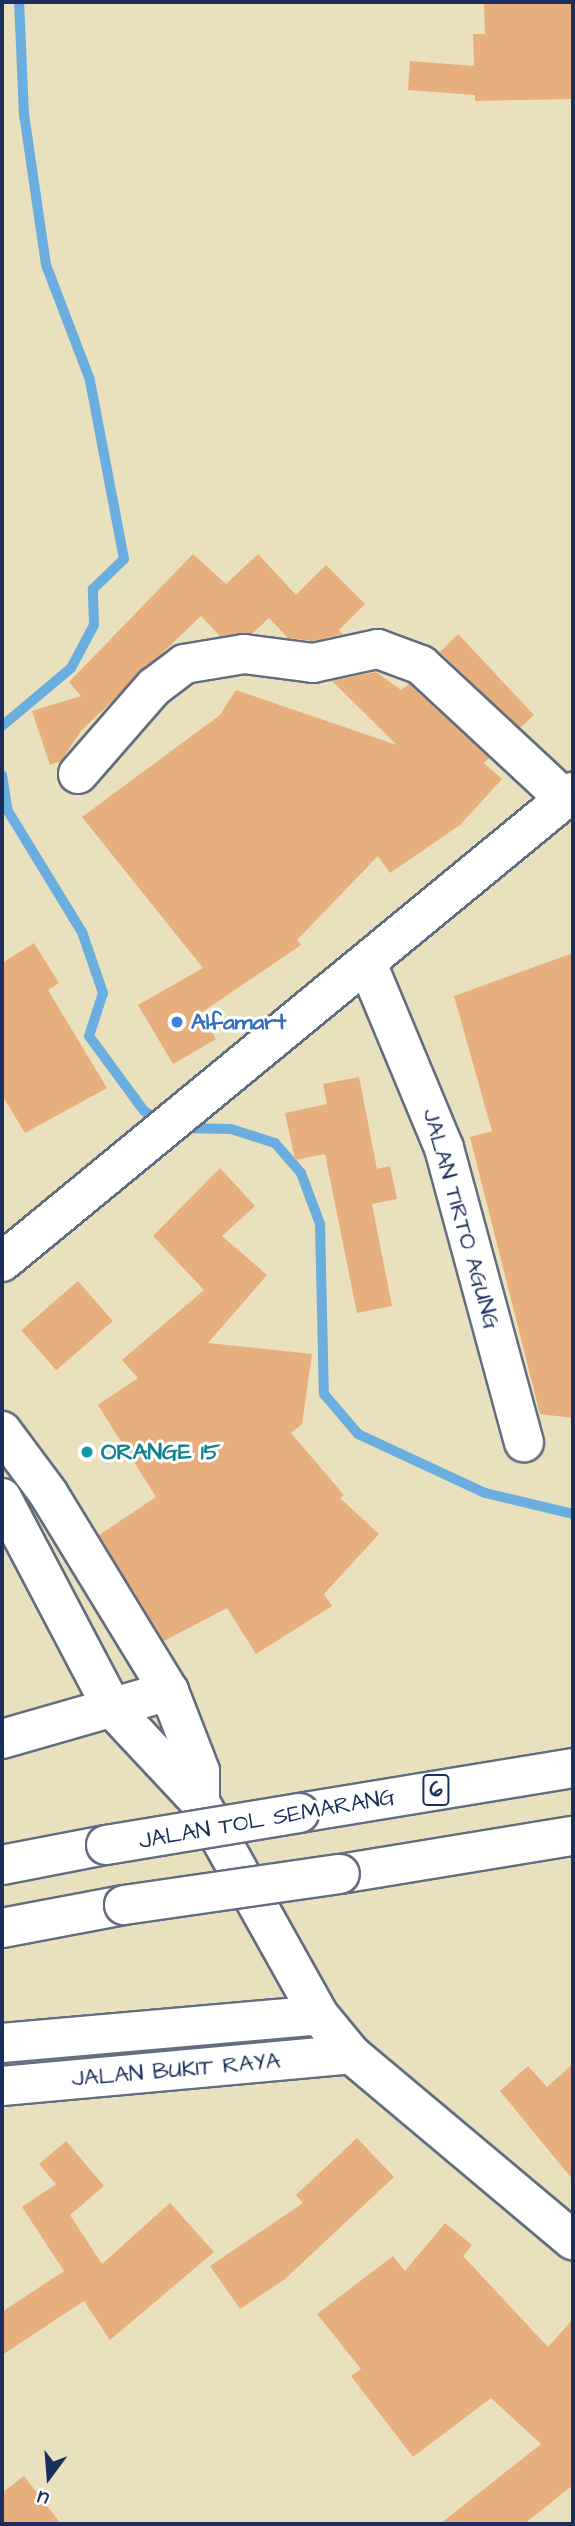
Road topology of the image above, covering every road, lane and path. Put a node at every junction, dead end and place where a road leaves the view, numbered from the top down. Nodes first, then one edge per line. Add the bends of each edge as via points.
1 (78, 774) dead end
2 (569, 795) edge
3 (367, 963) junction
4 (2, 1262) edge
5 (2, 1431) edge
6 (524, 1443) dead end
7 (2, 1498) edge
8 (169, 1691) junction
9 (113, 1709) junction
10 (2, 1739) edge
11 (573, 1768) edge
12 (200, 1802) junction
13 (573, 1836) edge
14 (2, 1865) edge
15 (2, 1928) edge
16 (319, 2015) junction
17 (2, 2043) edge
18 (351, 2054) junction
19 (2, 2086) edge
20 (573, 2240) edge

1 - 2 main road via 184,664 244,654 313,663 378,649 421,665
2 - 3 main road
3 - 4 main road
3 - 6 main road, JALAN TIRTO AGUNG via 444,1148
5 - 8 main road via 48,1493
7 - 9 main road
8 - 9 main road
8 - 12 main road via 200,1771
9 - 10 main road
9 - 12 main road
11 - 14 main road, JALAN TOL SEMARANG / 6, bridge
12 - 16 main road
13 - 15 main road, bridge
16 - 17 main road, JALAN BUKIT RAYA
16 - 18 main road
18 - 19 main road, JALAN BUKIT RAYA
18 - 20 main road

